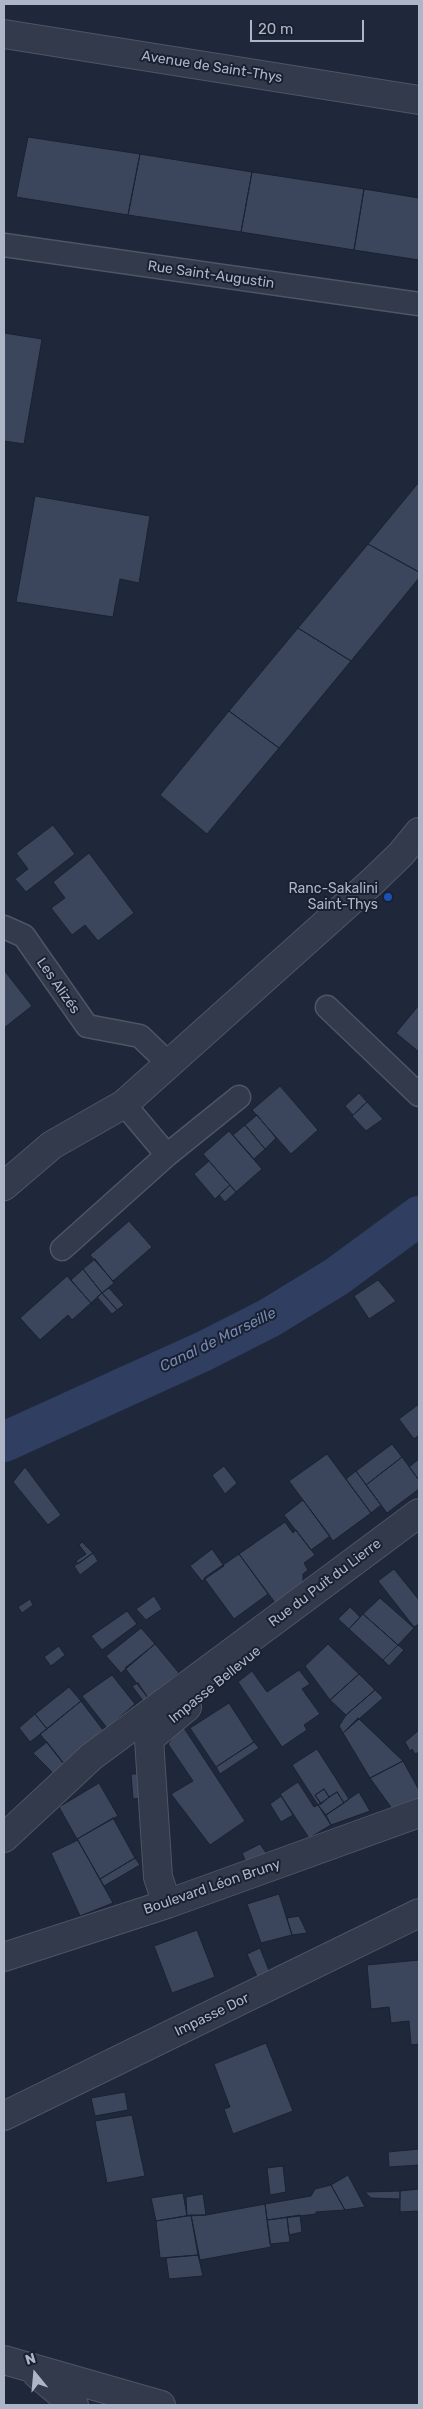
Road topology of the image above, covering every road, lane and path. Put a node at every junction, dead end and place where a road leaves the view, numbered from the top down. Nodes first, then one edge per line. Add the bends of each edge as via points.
1 (4, 34) edge
2 (419, 100) edge
3 (4, 245) edge
4 (419, 304) edge
5 (419, 832) edge
6 (4, 927) edge
7 (327, 1007) dead end
8 (168, 1063) junction
9 (419, 1095) edge
10 (239, 1097) dead end
11 (124, 1104) junction
12 (167, 1155) junction
13 (4, 1186) edge
14 (62, 1249) dead end
15 (419, 1512) edge
16 (419, 1536) edge
17 (419, 1813) edge
18 (4, 1838) edge
19 (167, 1904) junction
20 (419, 1913) edge
21 (4, 1957) edge
22 (4, 2116) edge
23 (16, 2364) edge
24 (74, 2405) edge
25 (161, 2405) edge

1 - 2 street, Avenue de Saint-Thys
3 - 4 lane, Rue Saint-Augustin
5 - 8 street via 372,882
6 - 8 lane, Les Alizés via 24,936 87,1026 140,1036
7 - 9 lane
8 - 11 street
10 - 12 lane
11 - 12 lane
11 - 13 street via 52,1145
12 - 14 lane
15 - 18 street, Rue du Puit du Lierre via 91,1757
16 - 19 street, Impasse Bellevue via 235,1667 148,1739 158,1877
17 - 19 street, Boulevard Léon Bruny
19 - 21 street, Boulevard Léon Bruny
20 - 22 street, Impasse Dor
23 - 24 street
23 - 25 street

